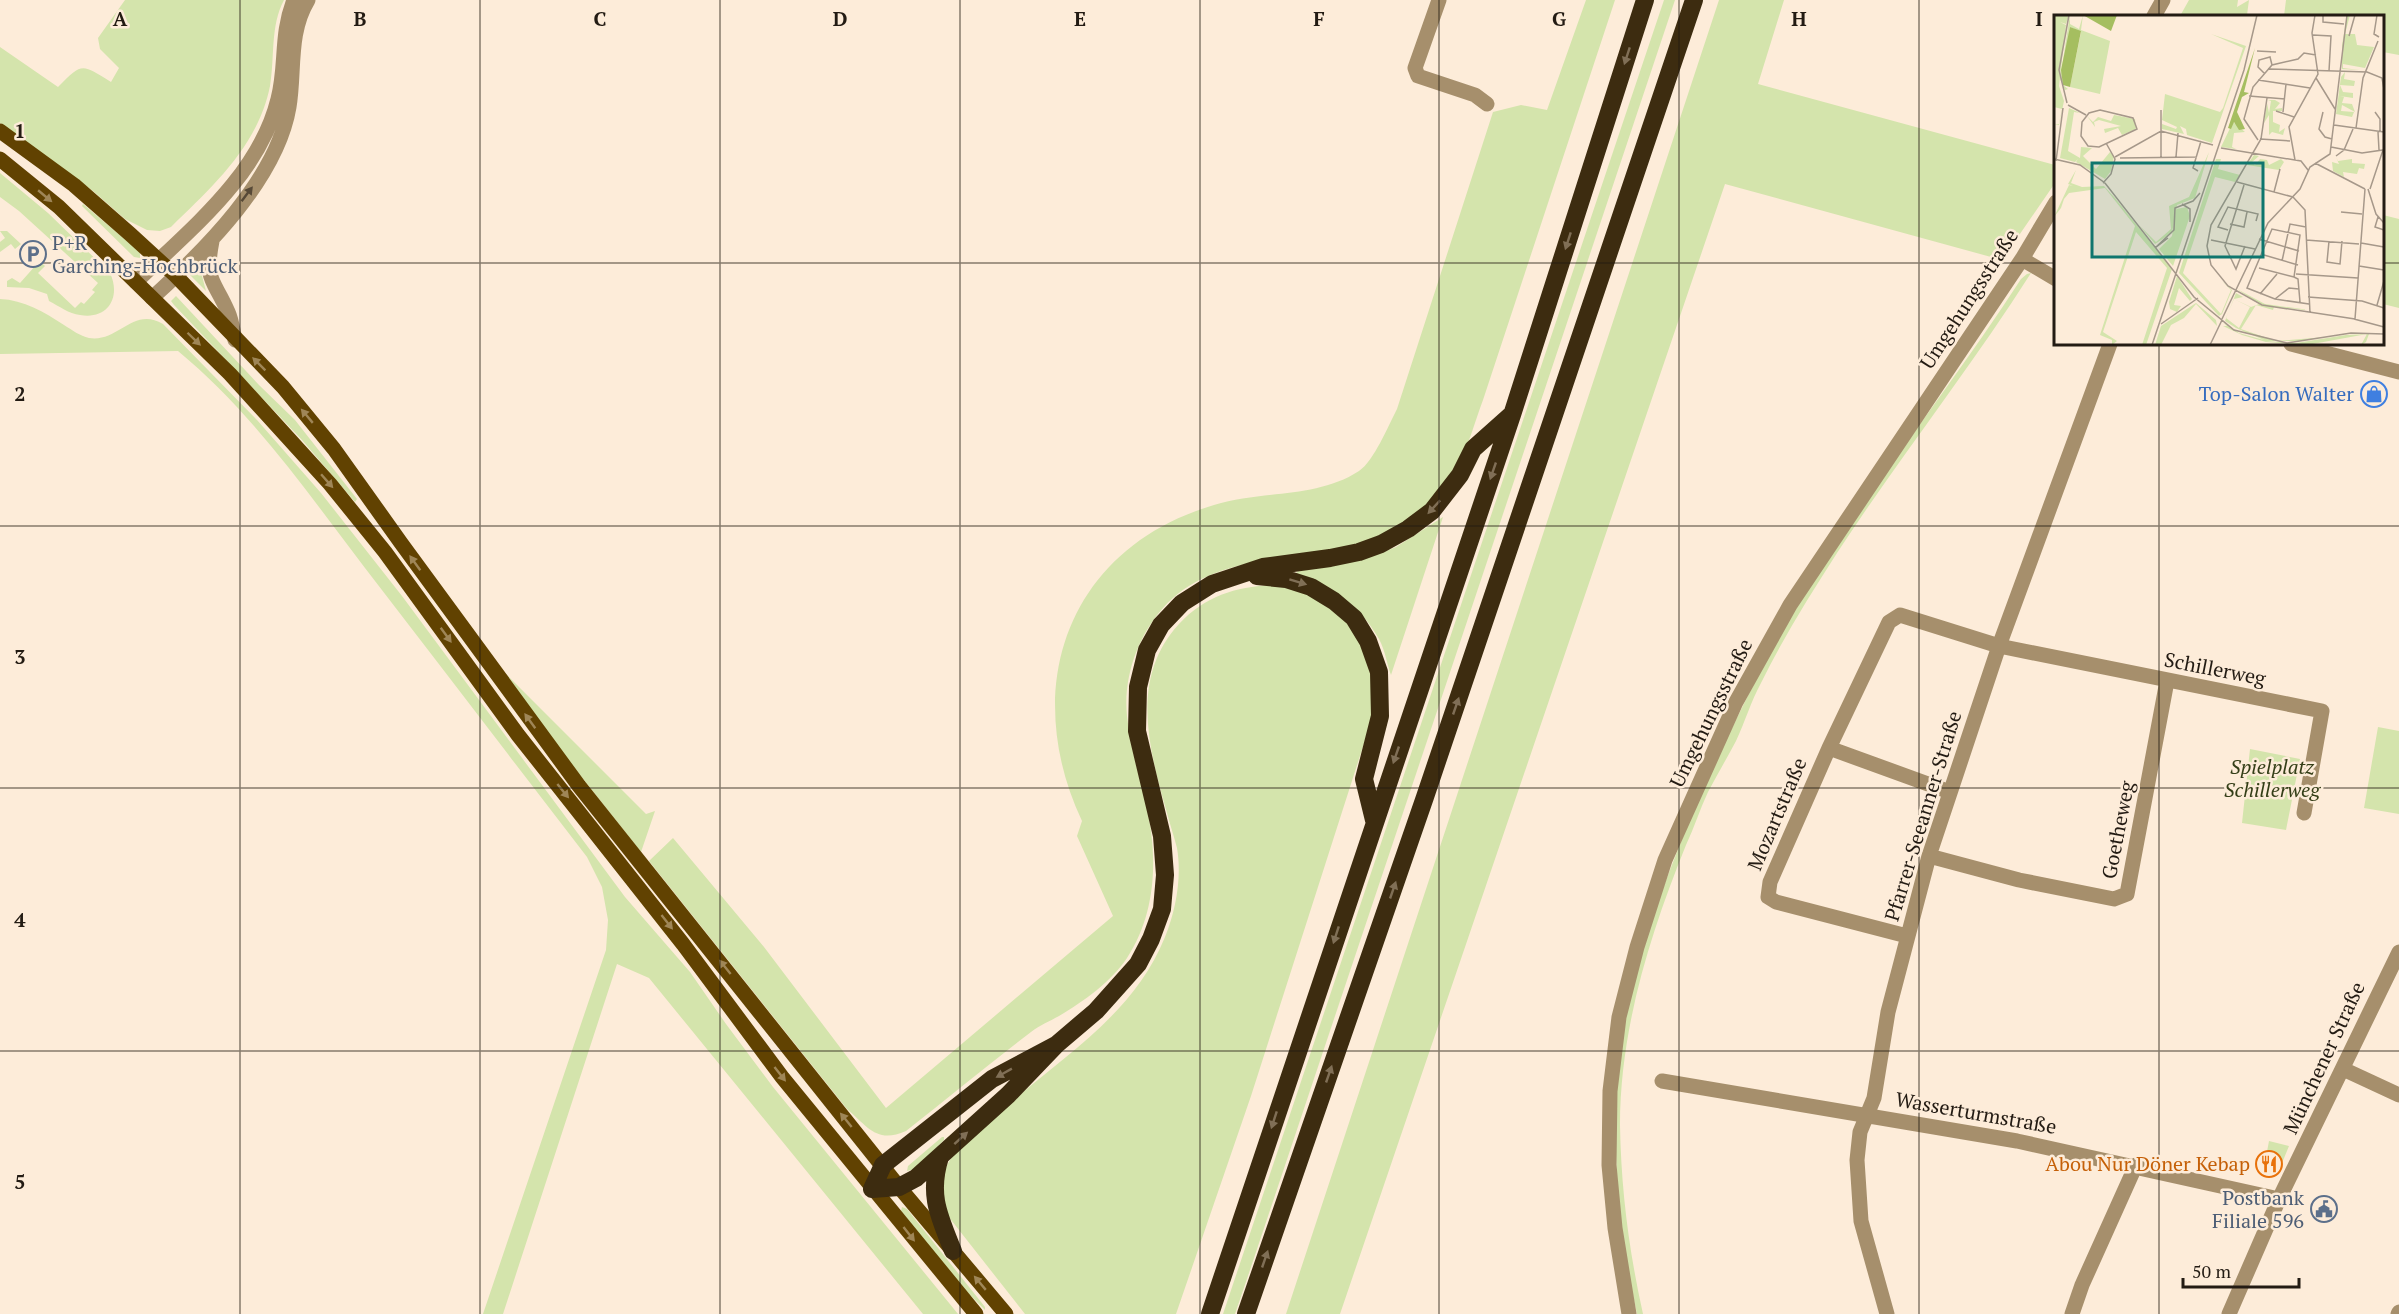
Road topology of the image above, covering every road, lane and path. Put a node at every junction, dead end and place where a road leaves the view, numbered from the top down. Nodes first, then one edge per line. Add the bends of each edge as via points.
1 (294, 0) edge
2 (308, 0) edge
3 (1439, 0) edge
4 (1645, 0) edge
5 (1694, 0) edge
6 (2163, 0) edge
7 (2155, 15) edge
8 (1487, 104) dead end
9 (0, 131) edge
10 (0, 159) edge
11 (2054, 204) edge
12 (212, 241) junction
13 (2022, 259) junction
14 (158, 260) junction
15 (176, 276) junction
16 (2054, 278) edge
17 (136, 282) junction
18 (152, 298) junction
19 (235, 340) junction
20 (2110, 345) edge
21 (2295, 345) edge
22 (2399, 372) edge
23 (1512, 415) junction
24 (1240, 574) junction
25 (1999, 646) junction
26 (2167, 681) junction
27 (1828, 748) junction
28 (1950, 792) junction
29 (2304, 813) dead end
30 (1374, 820) junction
31 (1929, 856) junction
32 (1907, 936) junction
33 (2399, 952) edge
34 (1056, 1045) junction
35 (2343, 1069) junction
36 (1662, 1081) dead end
37 (2399, 1095) edge
38 (1869, 1114) junction
39 (940, 1157) junction
40 (883, 1165) junction
41 (2136, 1166) junction
42 (899, 1187) junction
43 (872, 1189) junction
44 (2279, 1200) junction
45 (953, 1251) junction
46 (976, 1314) edge
47 (1006, 1314) edge
48 (1210, 1314) edge
49 (1246, 1314) edge
50 (1629, 1314) edge
51 (1887, 1314) edge
52 (2072, 1314) edge
53 (2229, 1314) edge

1 - 14 street via 284,37 279,96 272,123 256,154 219,200
12 -> 2 street via 251,190 280,138 289,108 298,19
3 - 8 street via 1415,68 1418,76 1475,95
4 -> 23 highway
49 -> 5 highway
6 - 7 street
9 - 14 main road via 74,185
10 -> 17 main road via 59,207
11 - 13 street, Umgehungsstraße
12 - 15 street
12 - 19 street via 208,260 211,282 228,311
13 - 16 street
13 - 50 street, Umgehungsstraße via 1790,605 1736,702 1665,860 1636,947 1619,1017 1610,1091 1610,1176
14 - 15 main road
14 - 17 street
15 - 18 street
15 - 19 main road
17 - 18 main road
18 -> 43 main road via 230,374 330,484 518,735
40 -> 19 main road via 532,724 334,449 283,387
20 - 25 street, Pfarrer-Seeanner-Straße
21 - 22 street
23 -> 24 highway via 1473,449 1460,475 1432,511 1408,529 1359,552
23 -> 30 highway
24 -> 30 highway via 1311,586 1354,618 1368,641 1379,672 1380,716 1364,779
24 - 34 highway via 1212,584 1182,603 1161,625 1146,650 1138,687 1137,731 1162,836 1162,909 1138,964 1096,1011
25 - 26 street, Schillerweg
25 - 27 street, Mozartstraße via 1900,615 1889,622
25 - 28 street, Pfarrer-Seeanner-Straße
26 - 29 street, Schillerweg via 2322,711
26 - 31 street, Goetheweg via 2127,894 2114,899 2019,880
27 - 28 street, Mozartstraße
27 - 32 street, Mozartstraße via 1770,882 1768,897
28 - 31 street, Pfarrer-Seeanner-Straße
30 -> 48 highway
31 - 32 street, Pfarrer-Seeanner-Straße
32 - 38 street, Pfarrer-Seeanner-Straße
33 - 35 street, Münchener Straße
39 -> 34 highway
34 -> 40 highway via 992,1079
35 - 37 street
35 - 44 street, Münchener Straße
36 - 38 street, Wasserturmstraße
38 - 41 street, Wasserturmstraße
38 - 51 street, Pfarrer-Seeanner-Straße via 1860,1132 1858,1191 1861,1221
39 - 42 highway
39 - 45 highway via 933,1177 935,1197
40 - 42 main road
40 - 43 highway
41 - 44 street, Wasserturmstraße
41 - 52 street
42 - 43 highway
42 - 45 main road
43 -> 46 main road
44 - 53 street, Münchener Straße
47 -> 45 main road

